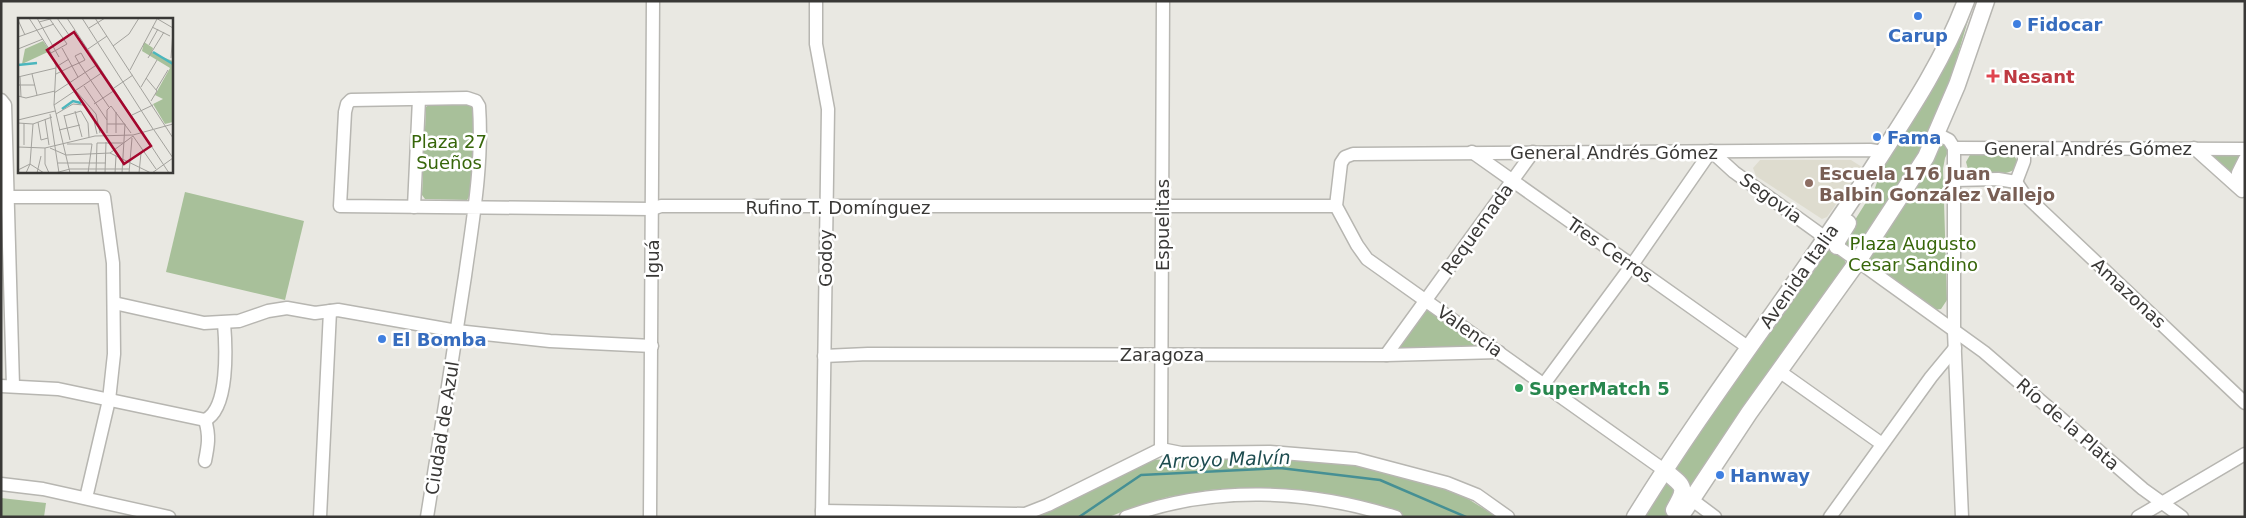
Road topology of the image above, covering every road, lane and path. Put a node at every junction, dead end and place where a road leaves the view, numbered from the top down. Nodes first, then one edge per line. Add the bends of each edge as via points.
1 (653, 1) edge
2 (816, 1) edge
3 (1162, 1) edge
4 (1966, 1) edge
5 (1975, 1) edge
6 (1986, 1) edge
7 (1957, 85) junction
8 (419, 99) junction
9 (2, 100) edge
10 (1937, 134) junction
11 (1954, 148) junction
12 (2194, 148) junction
13 (2245, 148) edge
14 (2024, 150) junction
15 (1711, 151) junction
16 (1472, 152) junction
17 (1533, 152) junction
18 (1883, 152) junction
19 (2245, 159) edge
20 (1954, 180) junction
21 (1513, 181) junction
22 (2016, 182) junction
23 (2244, 193) edge
24 (4, 197) edge
25 (1336, 206) junction
26 (414, 207) junction
27 (1162, 207) junction
28 (474, 208) junction
29 (826, 208) junction
30 (652, 209) junction
31 (1832, 242) junction
32 (1858, 261) junction
33 (1632, 265) junction
34 (1426, 300) junction
35 (114, 302) junction
36 (330, 311) junction
37 (224, 323) junction
38 (457, 331) junction
39 (1954, 331) junction
40 (652, 346) junction
41 (1748, 348) junction
42 (1955, 348) junction
43 (1499, 352) junction
44 (1162, 354) junction
45 (1386, 354) junction
46 (824, 356) junction
47 (1779, 371) junction
48 (1544, 384) junction
49 (7, 386) edge
50 (109, 400) junction
51 (2245, 403) edge
52 (205, 420) junction
53 (1882, 444) junction
54 (1162, 449) junction
55 (2245, 454) edge
56 (204, 461) dead end
57 (1664, 470) junction
58 (1, 484) edge
59 (86, 498) junction
60 (1691, 499) junction
61 (2162, 502) junction
62 (1164, 511) edge
63 (822, 514) edge
64 (169, 517) edge
65 (320, 517) edge
66 (428, 517) edge
67 (650, 517) edge
68 (1126, 517) edge
69 (1396, 517) edge
70 (1508, 517) edge
71 (1635, 517) edge
72 (1671, 517) edge
73 (1680, 517) edge
74 (1716, 517) edge
75 (1830, 517) edge
76 (1962, 517) edge
77 (2138, 517) edge
78 (2182, 517) edge

1 - 30 street, Iguá
2 - 29 street, Godoy via 816,44 828,109
3 - 27 street, Espuelitas
4 - 18 main road, Avenida Italia via 1933,72
5 - 7 main road via 1958,62
6 - 7 main road
7 - 10 main road
8 - 26 street
8 - 26 street, Rufino T. Domínguez via 357,99 347,104 340,206
8 - 28 street, Ciudad de Azul via 467,98 479,106
9 - 24 street
10 - 11 street via 1949,140
10 - 32 main road via 1912,179
11 - 14 street, General Andrés Gómez
11 - 20 street
12 - 13 street, General Andrés Gómez
12 - 14 street, General Andrés Gómez
12 - 23 street
14 - 22 street via 2024,161
15 - 17 street, General Andrés Gómez
15 - 18 street, General Andrés Gómez
15 - 31 street, Segovia via 1734,172
15 - 33 street
16 - 17 street, General Andrés Gómez
16 - 21 street, Tres Cerros
16 - 25 street, General Andrés Gómez via 1354,154 1346,157 1341,163
17 - 21 street, Requemada
18 - 31 main road, Avenida Italia
19 - 23 street via 2238,173
20 - 22 street
20 - 39 street
21 - 33 street, Tres Cerros
21 - 34 street, Requemada
22 - 51 street, Amazonas via 2024,194
24 - 35 street via 104,197 113,262
24 - 49 street
25 - 27 street, Rufino T. Domínguez
25 - 34 street, Valencia via 1367,259
26 - 28 street, Rufino T. Domínguez
27 - 29 street, Rufino T. Domínguez
27 - 44 street, Espuelitas
28 - 30 street, Rufino T. Domínguez
28 - 38 street, Ciudad de Azul
29 - 30 street, Rufino T. Domínguez via 661,206
29 - 46 street, Godoy
30 - 40 street, Iguá
31 - 32 street, Segovia
31 - 41 main road, Avenida Italia
32 - 39 street, Segovia
32 - 47 main road
33 - 41 street, Tres Cerros
33 - 48 street
34 - 43 street, Valencia
34 - 45 street, Requemada
35 - 37 street via 204,323
35 - 50 street via 114,354
36 - 37 street via 315,313 278,308
36 - 38 street
36 - 65 street
37 - 52 street via 225,352 219,402 215,413
38 - 40 street via 550,341
38 - 66 street, Ciudad de Azul
39 - 42 street
39 - 61 street, Río de la Plata via 1984,352
40 - 67 street, Iguá
41 - 57 main road, Avenida Italia
42 - 53 street
42 - 76 street
43 - 45 street, Zaragoza
43 - 48 street, Valencia
44 - 45 street, Zaragoza
44 - 46 street, Zaragoza
44 - 54 street, Espuelitas
46 - 63 street, Godoy
47 - 53 street
47 - 60 main road
48 - 57 street, Valencia
49 - 50 street via 58,389
50 - 52 street
50 - 59 street
52 - 56 street via 209,443
53 - 75 street
54 - 63 street via 1024,514
54 - 70 street via 1181,453 1270,452 1356,459 1447,483 1477,495
55 - 61 street
57 - 71 main road, Avenida Italia
57 - 72 main road via 1683,490
58 - 59 street
59 - 64 street
60 - 73 main road
60 - 74 street
61 - 77 street
61 - 78 street, Río de la Plata
62 - 68 street
62 - 69 street via 1208,497 1249,494 1353,504

